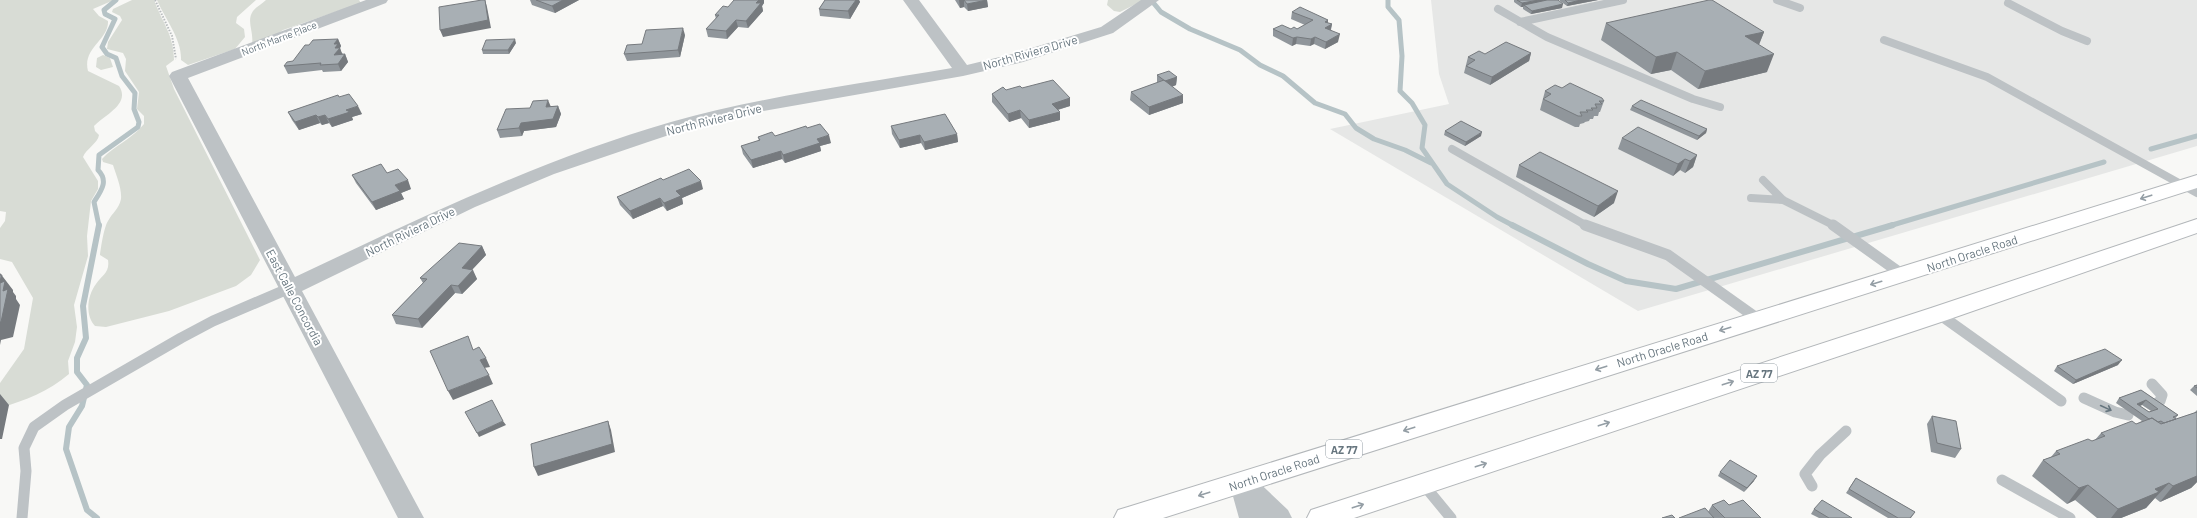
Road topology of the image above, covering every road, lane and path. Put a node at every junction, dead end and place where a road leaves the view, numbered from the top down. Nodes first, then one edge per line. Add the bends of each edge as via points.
1 (155, 0) edge
2 (380, 0) edge
3 (911, 0) edge
4 (1151, 0) edge
5 (1623, 0) edge
6 (1777, 0) edge
7 (2008, 3) dead end
8 (1800, 8) dead end
9 (1498, 9) dead end
10 (1520, 22) junction
11 (1884, 40) dead end
12 (2087, 41) dead end
13 (963, 71) junction
14 (178, 76) junction
15 (1720, 107) dead end
16 (1452, 149) dead end
17 (1763, 180) dead end
18 (2192, 186) edge
19 (1751, 198) dead end
20 (1783, 200) junction
21 (2197, 226) edge
22 (1903, 274) junction
23 (290, 288) junction
24 (1939, 314) junction
25 (1758, 319) junction
26 (2152, 384) dead end
27 (2084, 398) dead end
28 (2061, 401) dead end
29 (2154, 406) edge
30 (2128, 415) dead end
31 (1846, 431) dead end
32 (2002, 480) dead end
33 (1242, 482) junction
34 (1423, 484) junction
35 (1812, 486) dead end
36 (22, 518) edge
37 (410, 518) edge
38 (1128, 518) edge
39 (1252, 518) edge
40 (1279, 518) edge
41 (1321, 518) edge
42 (1451, 518) edge
43 (2070, 518) edge

1 - 14 path via 177,49
2 - 14 street, North Marne Place
3 - 13 street
4 - 13 street, North Riviera Drive via 1107,30 1017,58
5 - 10 lane
6 - 8 lane
7 - 12 lane
9 - 10 lane
10 - 15 lane via 1547,37 1665,88 1707,105
11 - 18 lane via 1987,77
13 - 23 street, North Riviera Drive via 747,109 678,126 547,170 468,203
14 - 23 street, East Calle Concordia
16 - 25 lane via 1590,228 1668,255
17 - 20 lane
18 -> 22 highway, North Oracle Road / AZ 77
19 - 20 lane
20 - 22 lane via 1840,230
21 - 24 highway, AZ 77
22 -> 25 highway, North Oracle Road / AZ 77
23 - 36 lane via 213,321 181,338 65,405 34,427 24,448 26,471
23 - 37 street, East Calle Concordia
24 - 28 lane
34 -> 24 highway, AZ 77
25 -> 33 highway, North Oracle Road / AZ 77
26 - 29 lane via 2162,395
27 -> 30 lane
31 - 35 lane via 1820,455 1806,474
32 - 43 lane
33 -> 38 highway, North Oracle Road / AZ 77
33 - 39 street
33 - 40 street
41 -> 34 highway, AZ 77
34 - 42 lane

